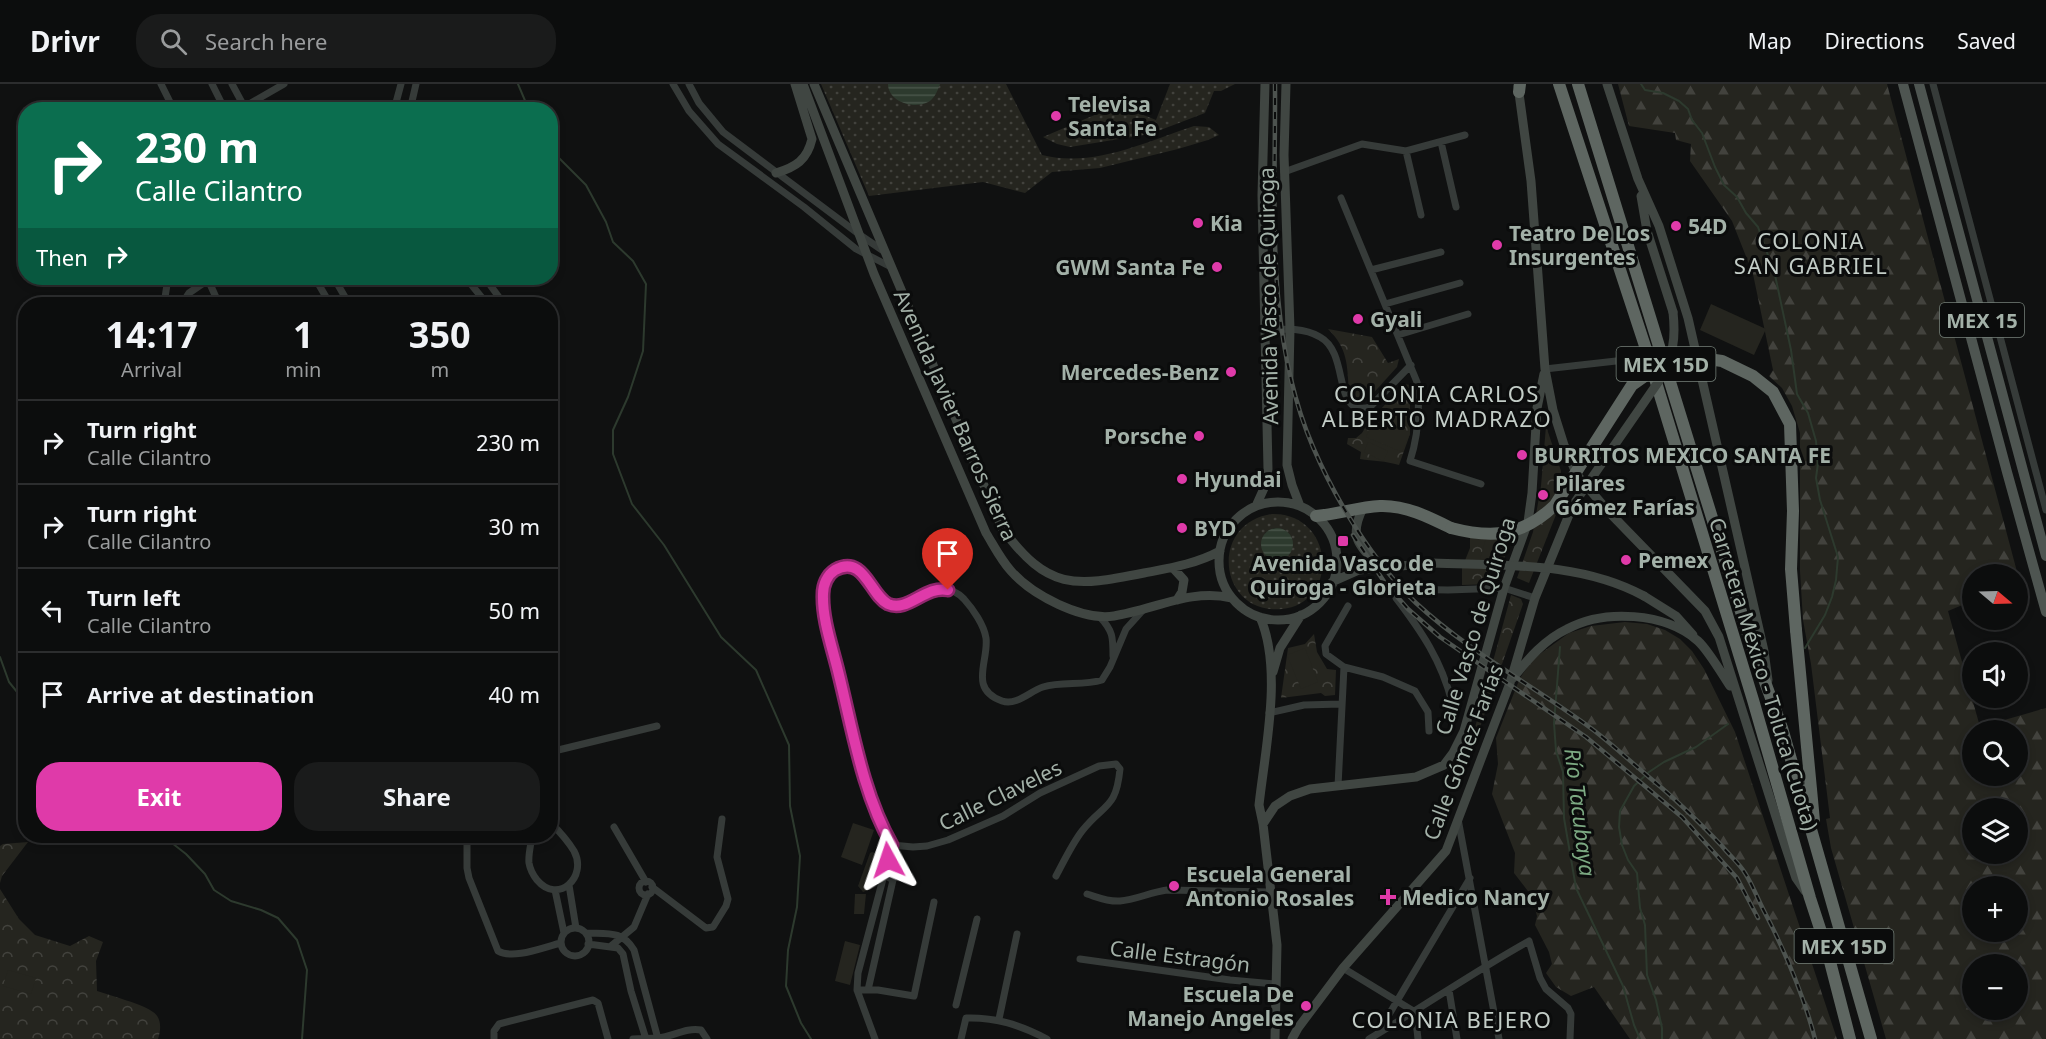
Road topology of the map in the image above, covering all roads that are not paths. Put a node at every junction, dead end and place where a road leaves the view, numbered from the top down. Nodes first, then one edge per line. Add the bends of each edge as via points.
1 (161, 84) edge
2 (212, 84) edge
3 (232, 84) edge
4 (284, 84) edge
5 (401, 84) edge
6 (416, 84) edge
7 (673, 84) edge
8 (688, 84) edge
9 (795, 84) edge
10 (803, 84) edge
11 (814, 84) edge
12 (1265, 84) edge
13 (1286, 84) edge
14 (1559, 84) edge
15 (1578, 84) edge
16 (1607, 84) edge
17 (1903, 84) edge
18 (1919, 84) edge
19 (1933, 84) edge
20 (1519, 87) edge
21 (170, 102) edge
22 (221, 102) edge
23 (242, 102) edge
24 (255, 102) edge
25 (396, 102) edge
26 (412, 102) edge
27 (1465, 135) dead end
28 (1441, 142) junction
29 (1406, 151) junction
30 (1284, 172) junction
31 (776, 173) junction
32 (1638, 179) junction
33 (1341, 198) dead end
34 (1456, 207) dead end
35 (1421, 215) dead end
36 (860, 235) junction
37 (885, 252) junction
38 (1441, 252) dead end
39 (867, 255) junction
40 (891, 267) junction
41 (1371, 270) junction
42 (1461, 283) dead end
43 (202, 285) edge
44 (472, 285) edge
45 (186, 297) edge
46 (481, 297) edge
47 (1385, 304) junction
48 (1468, 314) dead end
49 (1290, 329) junction
50 (1265, 330) junction
51 (1398, 335) junction
52 (1625, 360) dead end
53 (1411, 365) junction
54 (1545, 369) junction
55 (1481, 484) dead end
56 (2045, 501) edge
57 (1256, 506) junction
58 (1300, 506) junction
59 (1363, 508) junction
60 (2046, 510) edge
61 (1316, 516) junction
62 (1220, 551) junction
63 (2046, 556) edge
64 (1381, 567) junction
65 (1173, 568) junction
66 (1332, 582) junction
67 (1504, 588) junction
68 (1231, 598) junction
69 (1535, 598) junction
70 (1177, 600) junction
71 (1348, 606) dead end
72 (1144, 608) junction
73 (2046, 612) edge
74 (1301, 615) junction
75 (1100, 617) junction
76 (1260, 617) junction
77 (1698, 641) junction
78 (1113, 658) junction
79 (1344, 667) junction
80 (1272, 677) junction
81 (1510, 683) junction
82 (1770, 692) junction
83 (1736, 693) junction
84 (1452, 702) dead end
85 (1341, 704) junction
86 (1269, 713) junction
87 (657, 726) dead end
88 (1429, 731) dead end
89 (558, 750) edge
90 (1338, 786) junction
91 (722, 819) dead end
92 (1458, 819) junction
93 (1263, 824) junction
94 (614, 827) dead end
95 (558, 830) edge
96 (467, 843) edge
97 (531, 843) edge
98 (892, 845) junction
99 (1817, 852) junction
100 (884, 875) junction
101 (1056, 876) dead end
102 (1470, 878) junction
103 (569, 885) junction
104 (649, 888) junction
105 (555, 890) junction
106 (1270, 892) junction
107 (1087, 894) dead end
108 (1810, 898) junction
109 (934, 902) dead end
110 (977, 919) dead end
111 (576, 928) junction
112 (564, 933) junction
113 (586, 933) junction
114 (1017, 934) dead end
115 (623, 936) junction
116 (561, 943) junction
117 (588, 944) junction
118 (611, 946) junction
119 (1080, 959) dead end
120 (1486, 965) junction
121 (1343, 968) junction
122 (1276, 984) junction
123 (857, 990) junction
124 (868, 990) junction
125 (1449, 990) junction
126 (1398, 1001) junction
127 (956, 1005) dead end
128 (1415, 1012) junction
129 (999, 1019) junction
130 (1378, 1034) junction
131 (646, 1038) edge
132 (494, 1039) edge
133 (608, 1039) edge
134 (633, 1039) edge
135 (658, 1039) edge
136 (708, 1039) edge
137 (875, 1039) edge
138 (961, 1039) edge
139 (1043, 1039) edge
140 (1275, 1039) edge
141 (1292, 1039) edge
142 (1369, 1039) edge
143 (1418, 1039) edge
144 (1457, 1039) edge
145 (1499, 1039) edge
146 (1570, 1039) edge
147 (1852, 1039) edge
148 (1871, 1039) edge

1 - 21 street
2 - 22 street
3 - 23 street
4 - 24 street
5 - 25 street
6 - 26 street
7 - 39 street via 689,111 718,144
8 - 31 street via 723,132
9 - 31 street via 812,139 804,159
10 - 36 street, Avenida Javier Barros Sierra
11 - 37 street, Avenida Javier Barros Sierra
12 - 50 street, Avenida Vasco de Quiroga
13 - 30 street, Avenida Vasco de Quiroga
14 - 108 highway, Carretera México - Toluca (Cuota) / MEX 15D via 1645,346
15 - 82 highway, Carretera México - Toluca (Cuota) / MEX 15D via 1751,644
16 - 32 street
17 - 73 main road, MEX 15
18 - 63 main road, MEX 15
19 - 56 street
20 - 54 street via 1531,181
27 - 28 street
28 - 29 street
28 - 34 street
29 - 30 street via 1362,144
29 - 35 street
30 - 49 street, Avenida Vasco de Quiroga
31 - 36 street
32 - 69 street, Calle Gómez Farías, bridge via 1647,231 1673,312 1675,336 1671,357 1661,378 1573,506
32 - 82 street via 1659,226 1688,318
33 - 41 street
36 - 37 street
36 - 39 street, Avenida Javier Barros Sierra
37 - 40 street, Avenida Javier Barros Sierra
38 - 41 street
39 - 40 street
39 - 75 street, Avenida Javier Barros Sierra via 998,554 1012,572 1042,595
40 - 65 street, Avenida Javier Barros Sierra via 1002,528 1019,552 1035,566 1068,581 1105,581
41 - 47 street
42 - 47 street
43 - 45 street
44 - 46 street
47 - 51 street
48 - 51 street
49 - 50 street
49 - 53 street via 1322,338 1331,347 1348,403 1355,408 1370,407
49 - 58 street, Avenida Vasco de Quiroga via 1287,465
50 - 57 street, Avenida Vasco de Quiroga via 1268,469
51 - 53 street
52 - 54 street
53 - 55 street via 1419,395 1416,441 1410,461
54 - 67 street, Calle Vasco de Quiroga via 1537,408 1528,522
54 - 83 street via 1552,410 1577,475 1705,611 1719,637
56 - 60 street
57 - 58 street via 1278,502
57 - 62 street via 1232,524
58 - 61 street
59 - 61 highway
59 - 64 street via 1357,520 1356,537
59 - 99 highway, bridge via 1396,507 1472,533 1527,527 1555,505 1632,385 1656,368 1681,358 1701,358 1722,361 1753,376 1773,392 1790,424 1791,569
61 - 66 street via 1335,546
62 - 65 street, Avenida Javier Barros Sierra
62 - 68 street via 1221,576
64 - 66 street via 1359,570
64 - 77 street, bridge via 1432,563 1568,570 1603,577 1676,616
65 - 70 street via 1184,580
66 - 74 street via 1320,602
67 - 69 street
67 - 84 street via 1397,591 1396,598 1439,662
67 - 90 street, Calle Vasco de Quiroga via 1464,731 1444,765 1416,777
68 - 70 street, Avenida Javier Barros Sierra via 1207,594
68 - 76 street
69 - 81 street, Calle Gómez Farías
70 - 72 street, Avenida Javier Barros Sierra
71 - 79 street via 1325,646 1326,654
72 - 75 street, Avenida Javier Barros Sierra
72 - 78 street via 1126,629
74 - 76 street via 1280,620
74 - 80 street via 1280,648
75 - 78 street via 1113,634
76 - 80 street via 1269,646
77 - 81 street via 1655,619 1618,615 1588,621 1566,629 1534,652
77 - 83 street
78 - 98 street via 1102,680 1043,687 1018,700 1002,701 986,690 982,682 985,631 956,593 940,588 895,606 880,598 858,570 843,568 830,575 823,594 830,640 871,799
79 - 85 street
79 - 88 street, Calle Vasco de Quiroga via 1415,690 1428,712
80 - 86 street
81 - 92 street, Calle Gómez Farías
82 - 99 highway, MEX 15D
83 - 108 street via 1796,878
85 - 86 street via 1304,705
85 - 90 street
86 - 93 street via 1259,805
87 - 89 street
90 - 93 street, Calle Vasco de Quiroga via 1290,796 1275,807
91 - 104 street via 717,857 728,899 713,927 706,928
92 - 102 street
92 - 121 street, Calle Gómez Farías via 1446,852
93 - 106 street
94 - 104 street
95 - 103 street via 577,858 578,867
96 - 116 street via 469,878 498,951 512,955
97 - 105 street via 532,874 547,889
98 - 100 street
98 - 101 street, Calle Claveles via 927,846 948,840 1004,816 1040,793 1100,766 1116,764 1120,769 1112,802 1081,832
99 - 148 highway, MEX 15D
100 - 123 street
100 - 124 street via 893,880
102 - 120 street
102 - 126 street
103 - 105 street
103 - 111 street
104 - 115 street via 634,927
105 - 112 street
106 - 107 street via 1167,890 1122,901
106 - 122 street via 1277,945
108 - 147 highway, MEX 15D
109 - 124 street via 914,996
110 - 127 street
111 - 112 street
111 - 113 street
112 - 116 street
113 - 115 street
113 - 117 street
114 - 129 street
115 - 118 street
115 - 135 street via 634,950
116 - 117 street via 572,955 582,953
117 - 118 street
118 - 131 street via 623,954
119 - 122 street, Calle Estragón
120 - 125 street
120 - 145 street
120 - 146 street via 1529,941 1546,989 1571,1014
121 - 126 street
121 - 141 street, Calle Gómez Farías
122 - 140 street
123 - 124 street
123 - 137 street
125 - 128 street
125 - 144 street
126 - 128 street
126 - 130 street
128 - 130 street
128 - 143 street
129 - 138 street via 966,1018
129 - 139 street
130 - 142 street
131 - 134 street
131 - 135 street
132 - 133 street via 498,1024 593,1000 598,1003
135 - 136 street via 694,1029 701,1030

